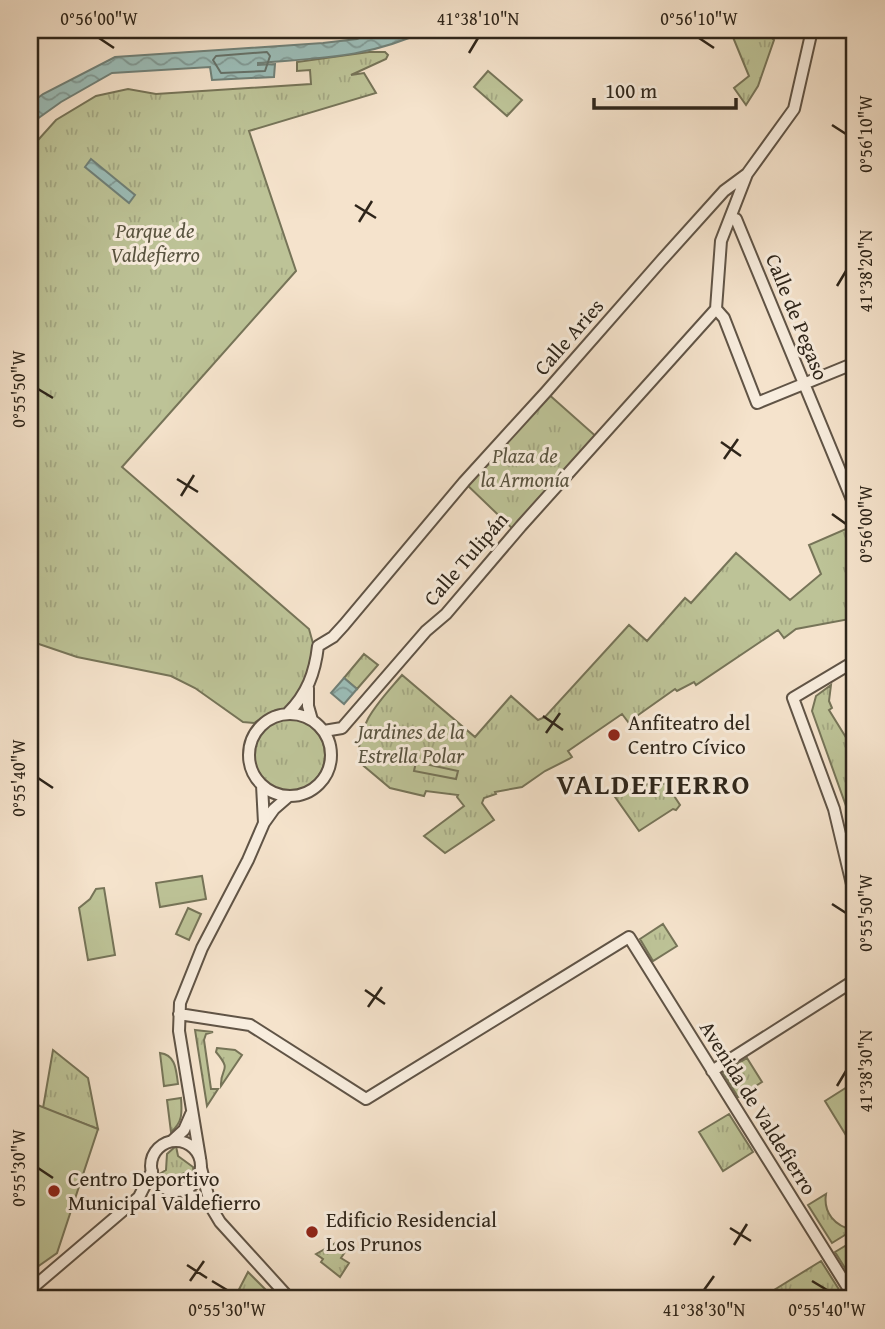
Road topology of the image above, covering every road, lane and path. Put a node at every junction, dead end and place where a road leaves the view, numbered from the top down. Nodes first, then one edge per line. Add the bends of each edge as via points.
1 (813, 31) edge
2 (735, 188) junction
3 (734, 215) junction
4 (716, 309) junction
5 (855, 363) edge
6 (803, 385) junction
7 (855, 508) edge
8 (855, 661) edge
9 (308, 688) junction
10 (288, 713) junction
11 (312, 720) junction
12 (324, 731) junction
13 (262, 786) junction
14 (289, 796) junction
15 (264, 822) junction
16 (855, 897) edge
17 (855, 980) edge
18 (179, 1014) junction
19 (712, 1071) junction
20 (191, 1111) junction
21 (172, 1141) junction
22 (201, 1163) junction
23 (152, 1171) junction
24 (167, 1189) junction
25 (181, 1190) junction
26 (139, 1198) junction
27 (211, 1207) junction
28 (30, 1290) edge
29 (290, 1299) edge
30 (855, 1299) edge

1 - 2 street, Calle Aries via 794,109
2 - 3 street
2 - 9 street, Calle Aries via 660,262 344,625 318,646
3 - 4 street via 720,245
3 - 6 street, Calle de Pegaso
4 - 6 street via 757,403
4 - 12 street, Calle Tulipán via 342,728
5 - 6 street
6 - 7 street, Calle de Pegaso
8 - 16 street via 793,698 834,809
9 - 10 street
9 - 11 street
10 - 11 street
10 - 13 street via 266,721 252,740 250,764
11 - 12 street
12 - 14 street via 332,754 325,777 307,792
13 - 14 street
13 - 15 street
14 - 15 street
15 - 18 street via 187,983
17 - 19 street
18 - 19 street, Avenida de Valdefierro via 250,1025 366,1100 629,937
18 - 20 street
19 - 30 street, Avenida de Valdefierro
20 - 21 street via 187,1126
20 - 22 street
21 - 22 street via 189,1144
21 - 23 street via 158,1150
22 - 25 street via 192,1185
22 - 27 street
23 - 24 street
23 - 26 street
24 - 25 street
24 - 26 street
25 - 27 street
26 - 28 street
27 - 29 street via 230,1235

